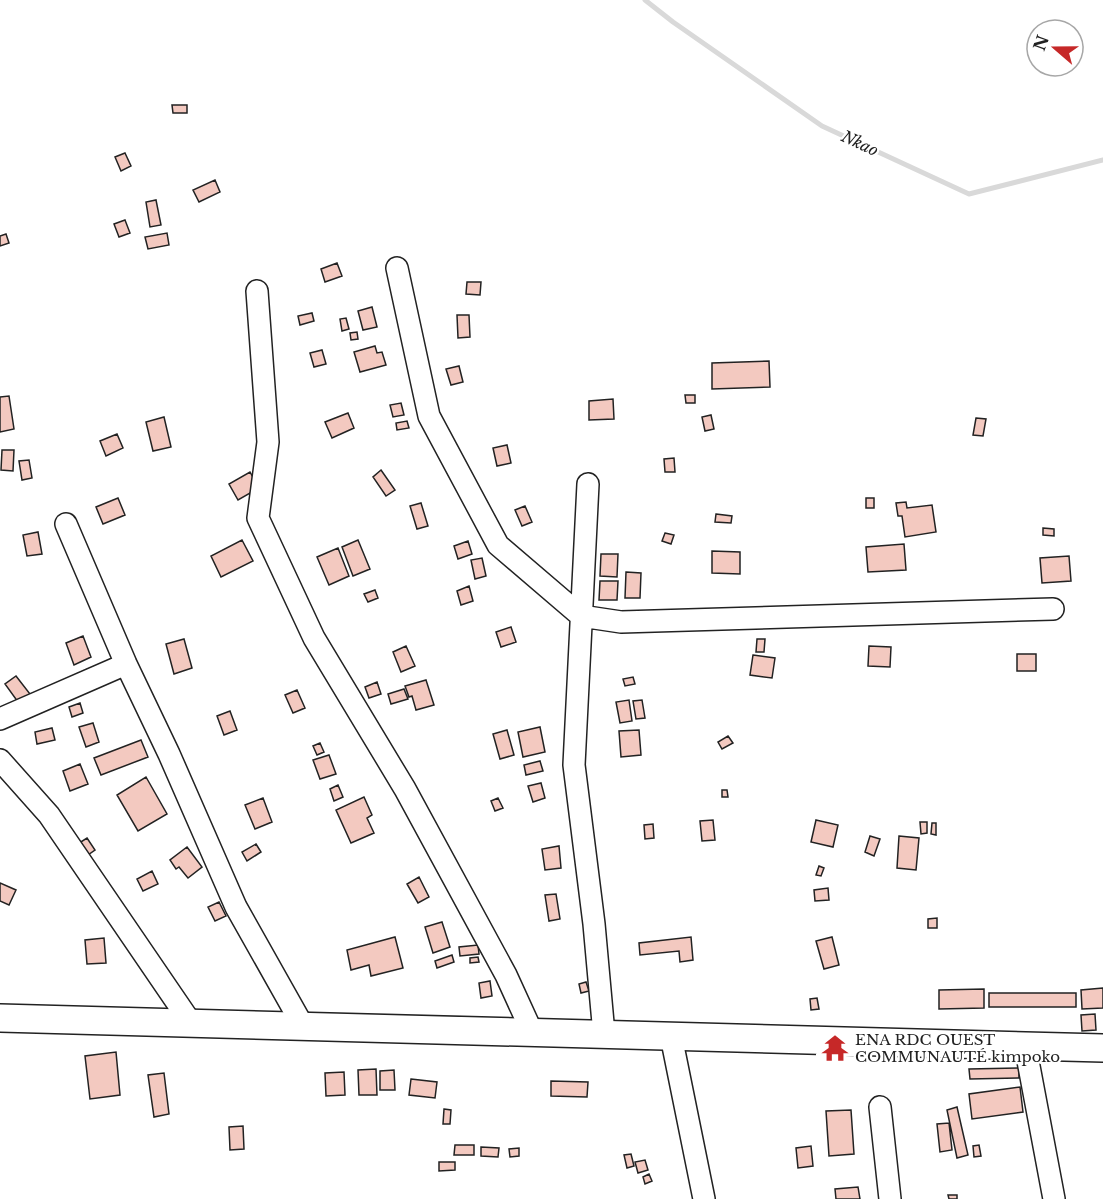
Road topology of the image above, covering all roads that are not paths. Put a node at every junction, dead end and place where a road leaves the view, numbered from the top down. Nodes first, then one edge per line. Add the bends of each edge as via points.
1 (397, 268) dead end
2 (257, 291) dead end
3 (588, 484) dead end
4 (66, 524) dead end
5 (1053, 609) dead end
6 (581, 616) junction
7 (126, 664) junction
8 (0, 719) edge
9 (0, 760) edge
10 (0, 1018) edge
11 (191, 1023) junction
12 (303, 1026) junction
13 (532, 1032) junction
14 (604, 1034) junction
15 (671, 1036) junction
16 (1026, 1045) junction
17 (1103, 1048) edge
18 (880, 1107) dead end
19 (704, 1199) edge
20 (890, 1199) edge
21 (1054, 1199) edge

1 - 6 street via 429,416 498,545
2 - 13 street via 268,442 258,518 314,638 405,789 506,975
3 - 6 street
4 - 7 street
5 - 6 street via 621,622
6 - 14 street via 574,765
7 - 8 street
7 - 12 street via 236,907
9 - 11 street via 50,815
10 - 11 main road
11 - 12 main road
12 - 13 main road
13 - 14 main road
14 - 15 main road
15 - 16 main road
15 - 19 street
16 - 17 main road
16 - 21 street
18 - 20 street

